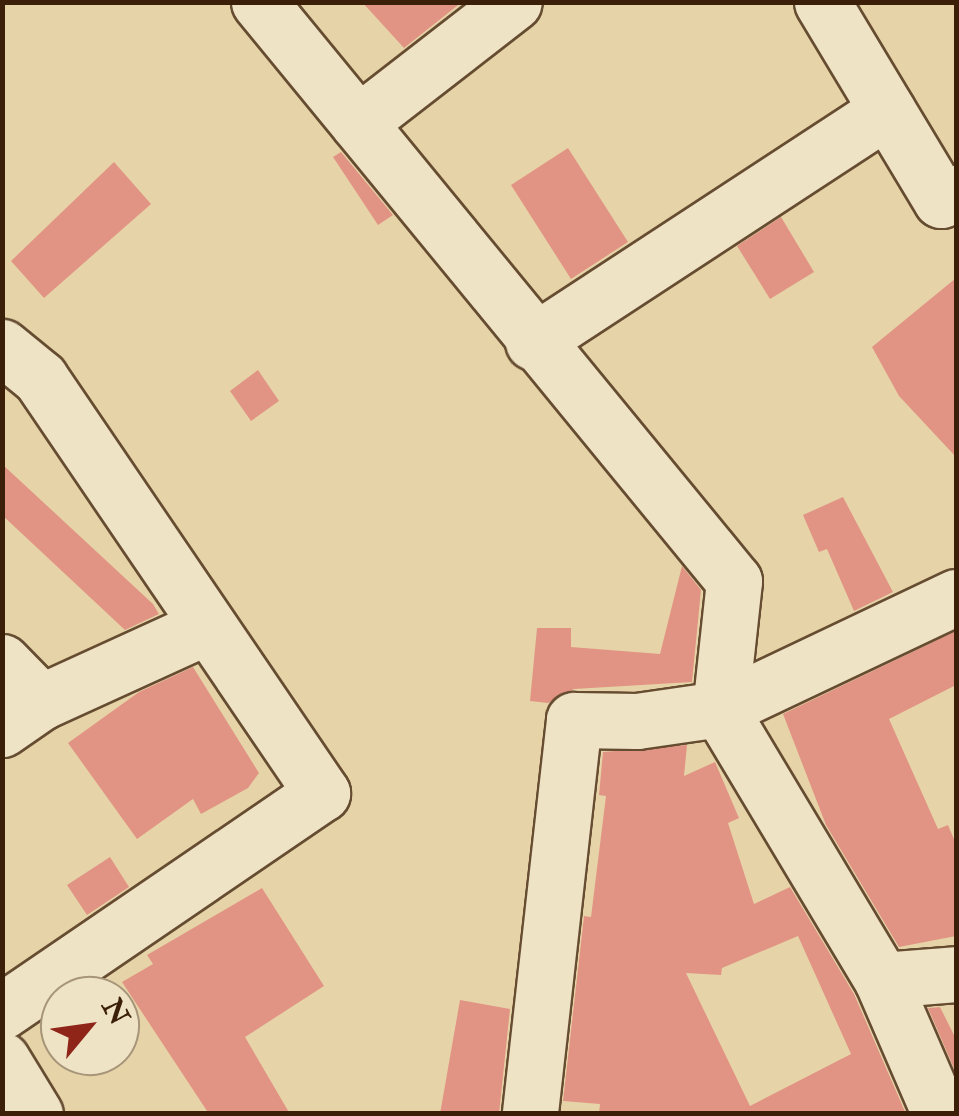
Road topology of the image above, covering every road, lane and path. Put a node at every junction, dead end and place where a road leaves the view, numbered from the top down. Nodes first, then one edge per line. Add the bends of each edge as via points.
1 (259, 2) edge
2 (514, 2) edge
3 (822, 2) edge
4 (887, 110) junction
5 (358, 123) junction
6 (956, 193) edge
7 (533, 342) junction
8 (2, 347) edge
9 (956, 597) edge
10 (208, 626) junction
11 (2, 662) edge
12 (720, 709) junction
13 (22, 716) edge
14 (956, 974) edge
15 (882, 980) junction
16 (2, 1010) edge
17 (2, 1060) edge
18 (35, 1114) edge
19 (530, 1114) edge
20 (940, 1114) edge

1 - 5 street
2 - 5 street
3 - 4 street
4 - 6 street via 941,200
4 - 7 street
5 - 7 street
7 - 12 street via 734,581
8 - 10 street via 40,378
9 - 12 street
10 - 13 street
10 - 16 street via 322,792
11 - 13 street
12 - 15 street
12 - 19 street via 637,721 574,720
14 - 15 street
15 - 20 street
17 - 18 street

